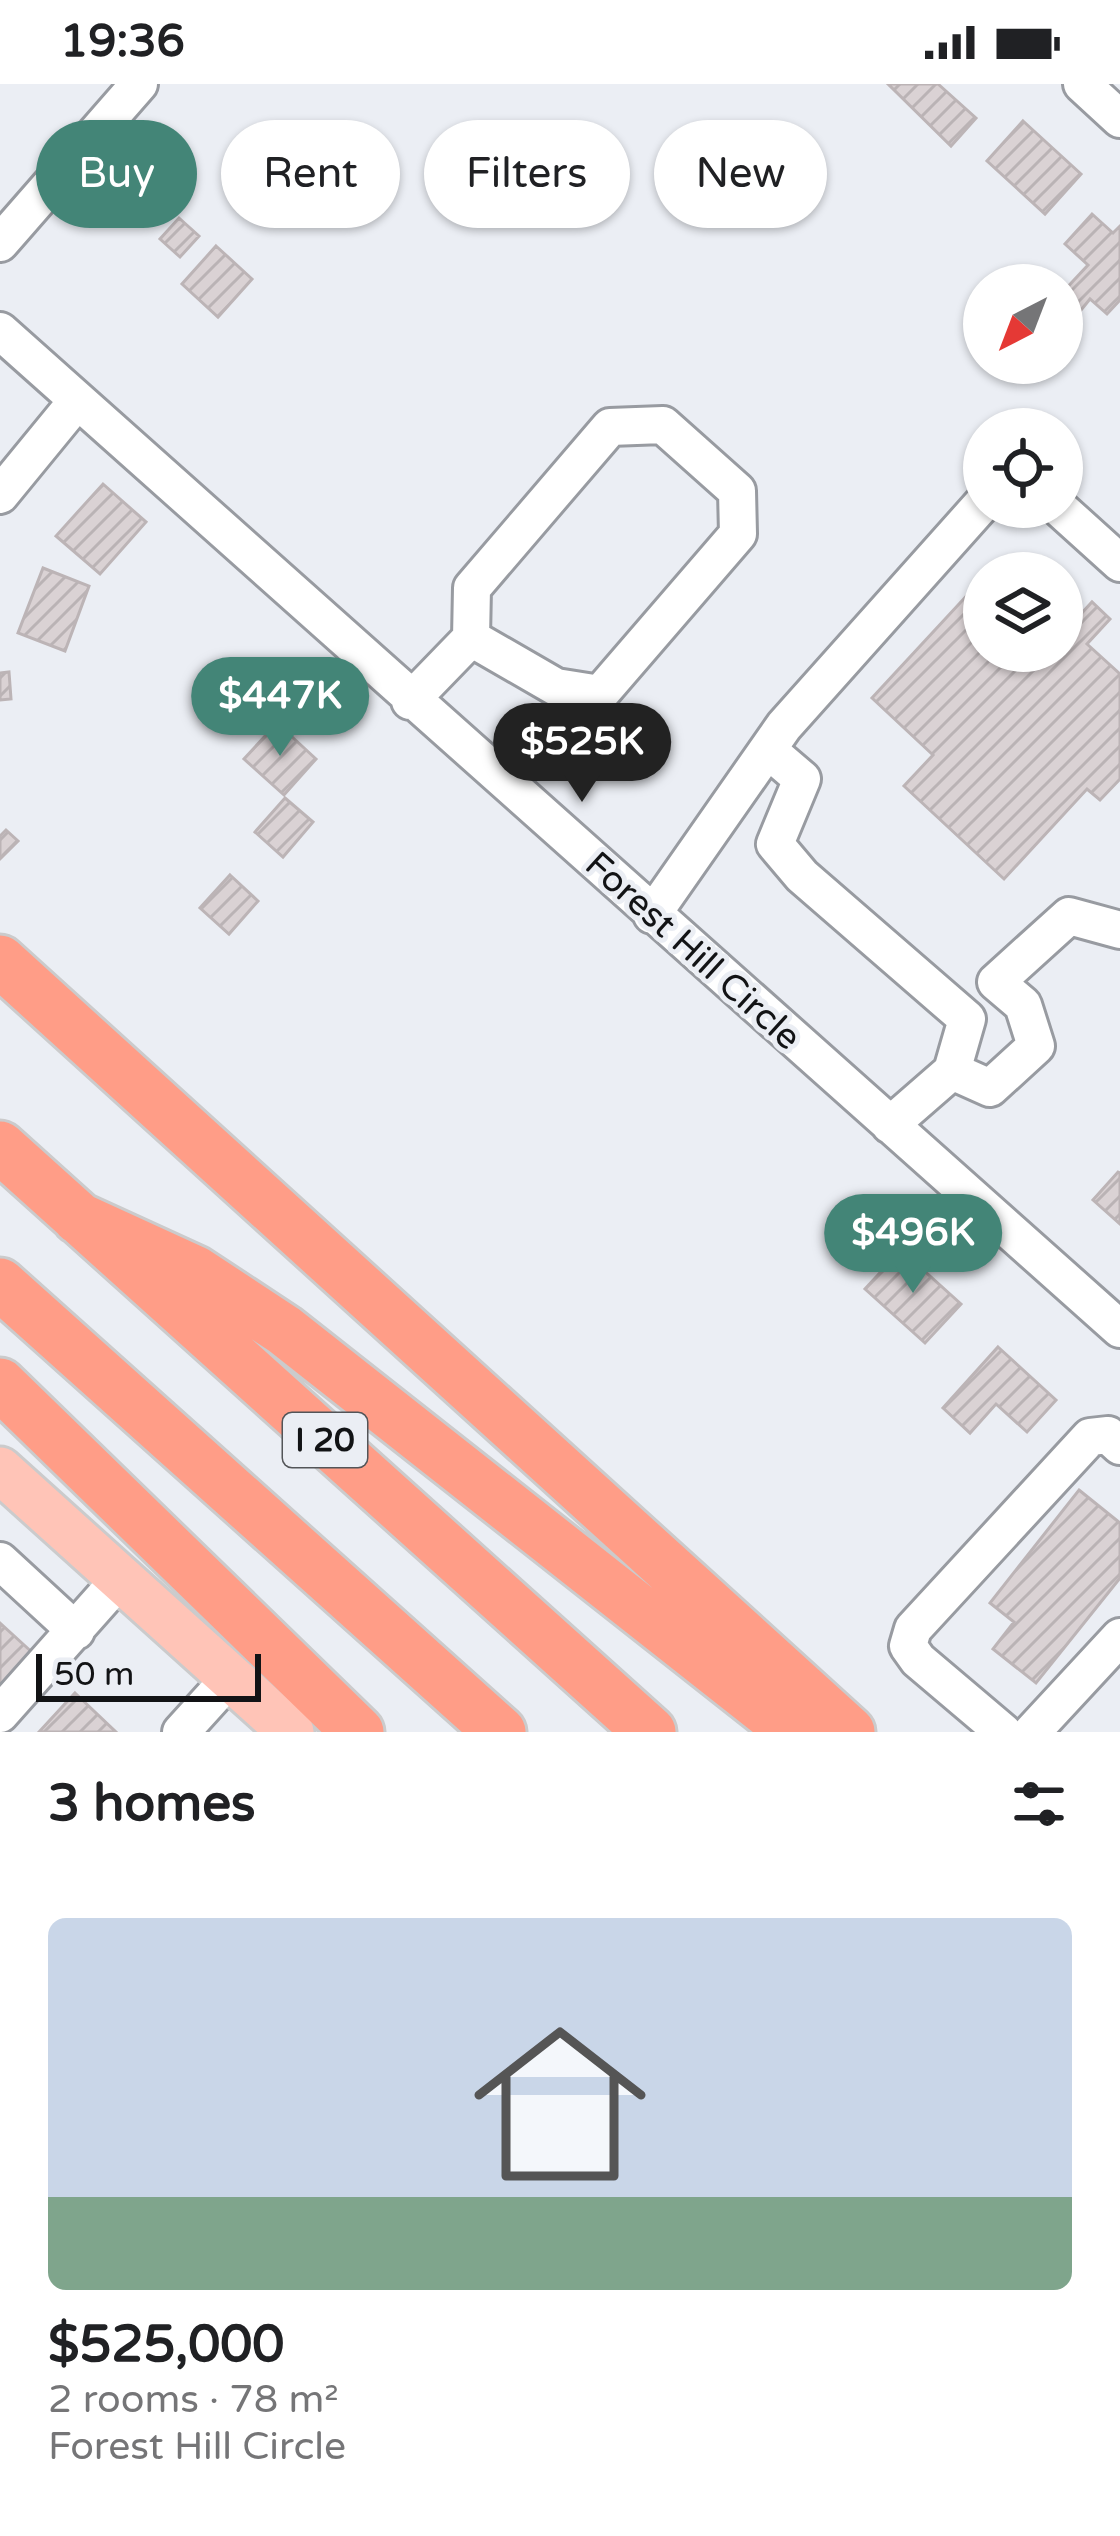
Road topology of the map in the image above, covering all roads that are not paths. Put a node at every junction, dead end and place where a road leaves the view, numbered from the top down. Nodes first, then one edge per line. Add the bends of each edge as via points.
1 (139, 84) edge
2 (1082, 84) edge
3 (1120, 118) edge
4 (0, 243) edge
5 (0, 331) edge
6 (77, 401) junction
7 (0, 494) edge
8 (963, 526) edge
9 (1082, 528) edge
10 (1120, 562) edge
11 (472, 638) junction
12 (410, 701) junction
13 (768, 750) junction
14 (652, 915) junction
15 (1120, 930) edge
16 (0, 961) edge
17 (952, 1071) junction
18 (890, 1125) junction
19 (0, 1147) edge
20 (78, 1218) junction
21 (0, 1283) edge
22 (1120, 1329) edge
23 (0, 1384) edge
24 (1120, 1446) edge
25 (0, 1469) edge
26 (0, 1561) edge
27 (120, 1580) junction
28 (76, 1631) junction
29 (1120, 1637) edge
30 (230, 1678) junction
31 (0, 1714) edge
32 (181, 1732) edge
33 (290, 1732) edge
34 (358, 1732) edge
35 (500, 1732) edge
36 (650, 1732) edge
37 (794, 1732) edge
38 (849, 1732) edge
39 (1003, 1732) edge
40 (1033, 1732) edge

1 - 4 street
2 - 3 street
5 - 6 street, Forest Hill Circle
6 - 7 street
6 - 12 street, Forest Hill Circle
8 - 13 street
9 - 10 street
11 - 11 street via 556,687 600,694 738,533 737,491 663,424 610,427 472,588
11 - 12 street
12 - 14 street, Forest Hill Circle
13 - 14 street
13 - 17 street via 802,778 775,844 967,1019
14 - 18 street, Forest Hill Circle
15 - 17 street via 1069,916 997,982 1023,1005 1036,1046 990,1088
16 - 38 highway
17 - 18 street
18 - 22 street, Forest Hill Circle
19 - 20 highway, I 20
20 - 36 highway, I 20
20 - 37 highway via 196,1272 284,1330
21 - 35 highway, I 20
23 - 34 highway
24 - 39 street via 1108,1435 1090,1437 913,1629 908,1646 918,1660
25 - 27 main road
26 - 28 street
27 - 28 street
27 - 30 main road
28 - 31 street
29 - 40 street
30 - 32 street
30 - 33 main road

